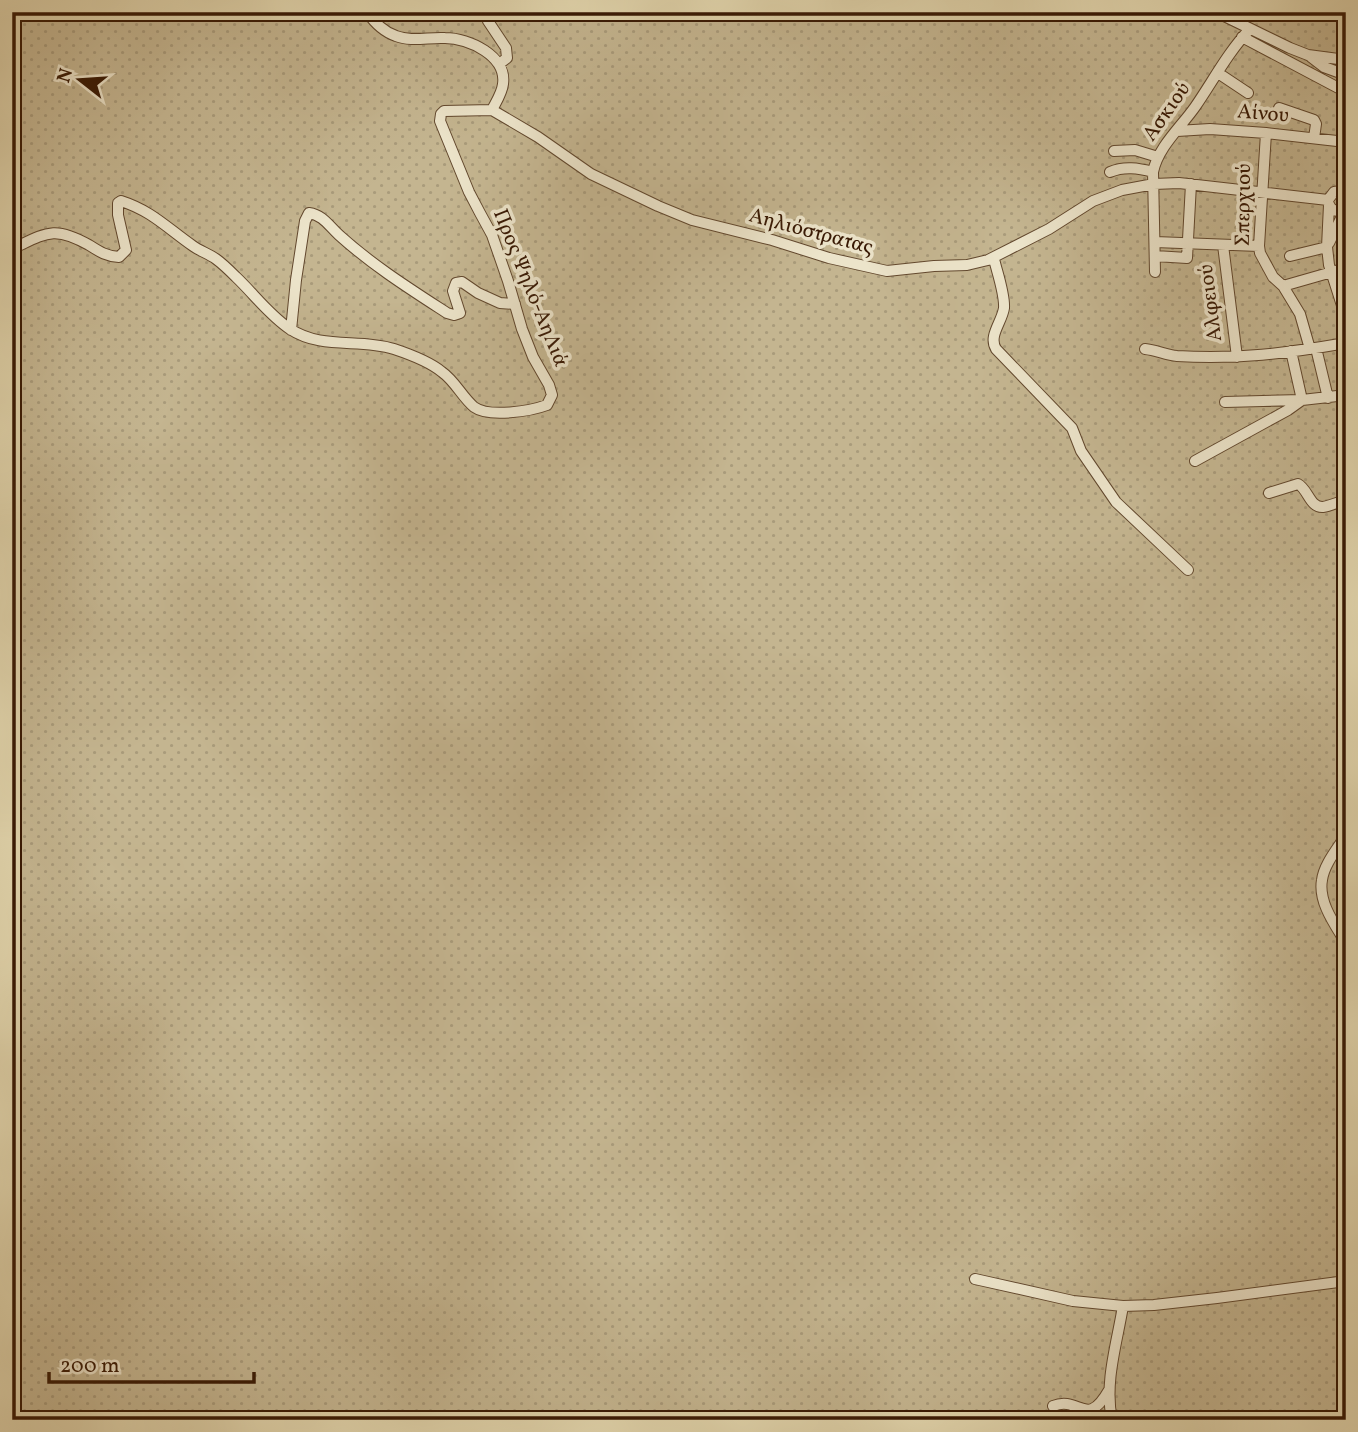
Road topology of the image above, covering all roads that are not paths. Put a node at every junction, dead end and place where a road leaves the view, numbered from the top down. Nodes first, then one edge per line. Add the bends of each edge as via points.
1 (366, 12) edge
2 (487, 12) edge
3 (1216, 12) edge
4 (1246, 33) junction
5 (1290, 48) junction
6 (1308, 55) junction
7 (1283, 58) junction
8 (1346, 60) edge
9 (499, 64) junction
10 (1218, 73) junction
11 (1346, 75) edge
12 (1346, 92) edge
13 (1248, 93) dead end
14 (1279, 108) dead end
15 (492, 110) junction
16 (1177, 131) junction
17 (1266, 133) junction
18 (1314, 138) junction
19 (1346, 142) edge
20 (1114, 151) dead end
21 (1158, 156) junction
22 (1110, 172) dead end
23 (1153, 172) junction
24 (1154, 184) junction
25 (1191, 184) junction
26 (1262, 193) junction
27 (1346, 194) edge
28 (1328, 202) junction
29 (1346, 208) edge
30 (1155, 242) junction
31 (1187, 243) junction
32 (1223, 244) junction
33 (1259, 246) junction
34 (1327, 247) junction
35 (12, 249) edge
36 (1155, 256) junction
37 (1290, 256) dead end
38 (994, 258) junction
39 (1346, 268) edge
40 (1155, 272) dead end
41 (1330, 272) junction
42 (1283, 286) junction
43 (515, 304) junction
44 (1346, 318) edge
45 (291, 330) junction
46 (1346, 343) edge
47 (1144, 349) dead end
48 (1313, 349) junction
49 (1291, 351) junction
50 (1237, 358) junction
51 (1346, 395) edge
52 (1328, 398) junction
53 (1302, 400) junction
54 (1225, 402) dead end
55 (1195, 461) dead end
56 (1269, 493) dead end
57 (1346, 500) edge
58 (1188, 570) dead end
59 (1346, 835) edge
60 (1346, 943) edge
61 (975, 1279) dead end
62 (1346, 1281) edge
63 (1123, 1306) junction
64 (1111, 1386) junction
65 (1053, 1406) dead end
66 (1112, 1420) edge

1 - 9 street via 394,36 459,40
2 - 9 street via 508,52
3 - 4 street
4 - 5 street
4 - 7 street
4 - 10 street, Ασκιού
5 - 6 street
5 - 7 street
6 - 8 street
6 - 11 street
7 - 12 street
9 - 15 street via 503,86
10 - 13 street
10 - 16 street, Ασκιού
14 - 18 street via 1314,120
15 - 38 street, Αηλιόστρατας via 591,174 692,220 878,270 967,265
15 - 43 street, Προς Ψηλό-ΑηΛιά via 444,111 440,121 492,234
16 - 17 street, Αίνου
16 - 21 street, Ασκιού
17 - 18 street, Αίνου
17 - 26 street, Σπερχιού
18 - 19 street, Αίνου
20 - 21 street
21 - 23 street, Ασκιού
22 - 23 street via 1122,168
23 - 24 street, Ασκιού
24 - 25 street, Αηλιόστρατας
24 - 30 street, Ασκιού
24 - 38 street, Αηλιόστρατας via 1094,201
25 - 26 street, Αηλιόστρατας
25 - 31 street
26 - 28 street, Αηλιόστρατας
26 - 33 street, Σπερχιού
27 - 28 street, Αηλιόστρατας via 1334,192
28 - 29 street, Αηλιόστρατας via 1336,211
28 - 34 street
29 - 34 street
30 - 31 street
30 - 36 street, Ασκιού
31 - 32 street
31 - 36 street via 1187,258
32 - 33 street
32 - 50 street, Αλφειού
33 - 42 street, Σπερχιού via 1273,277
34 - 37 street
34 - 41 street
35 - 45 street, Προς Ψηλό-ΑηΛιά via 50,232 119,257 126,250 118,215 121,201 139,207 216,259
36 - 40 street, Ασκιού
38 - 58 street via 1004,308 993,345 1072,428 1116,502
39 - 41 street
41 - 42 street
41 - 44 street
42 - 48 street, Σπερχιού
43 - 45 street, Προς Ψηλό-ΑηΛιά via 529,348 552,395 547,405 515,413 476,409 442,371 391,348 332,344
43 - 45 street via 500,303 462,282 456,283 453,291 460,313 447,313 371,260 318,214 309,213
46 - 48 street
47 - 50 street via 1172,356
48 - 49 street
48 - 52 street, Σπερχιού
49 - 50 street
49 - 53 street
51 - 52 street
52 - 53 street
53 - 54 street
53 - 55 street
56 - 57 street via 1298,484 1317,506
59 - 60 street via 1321,883 1328,913
61 - 63 street via 1073,1301
62 - 63 street
63 - 64 street
64 - 65 street via 1092,1409 1065,1403
64 - 66 street

